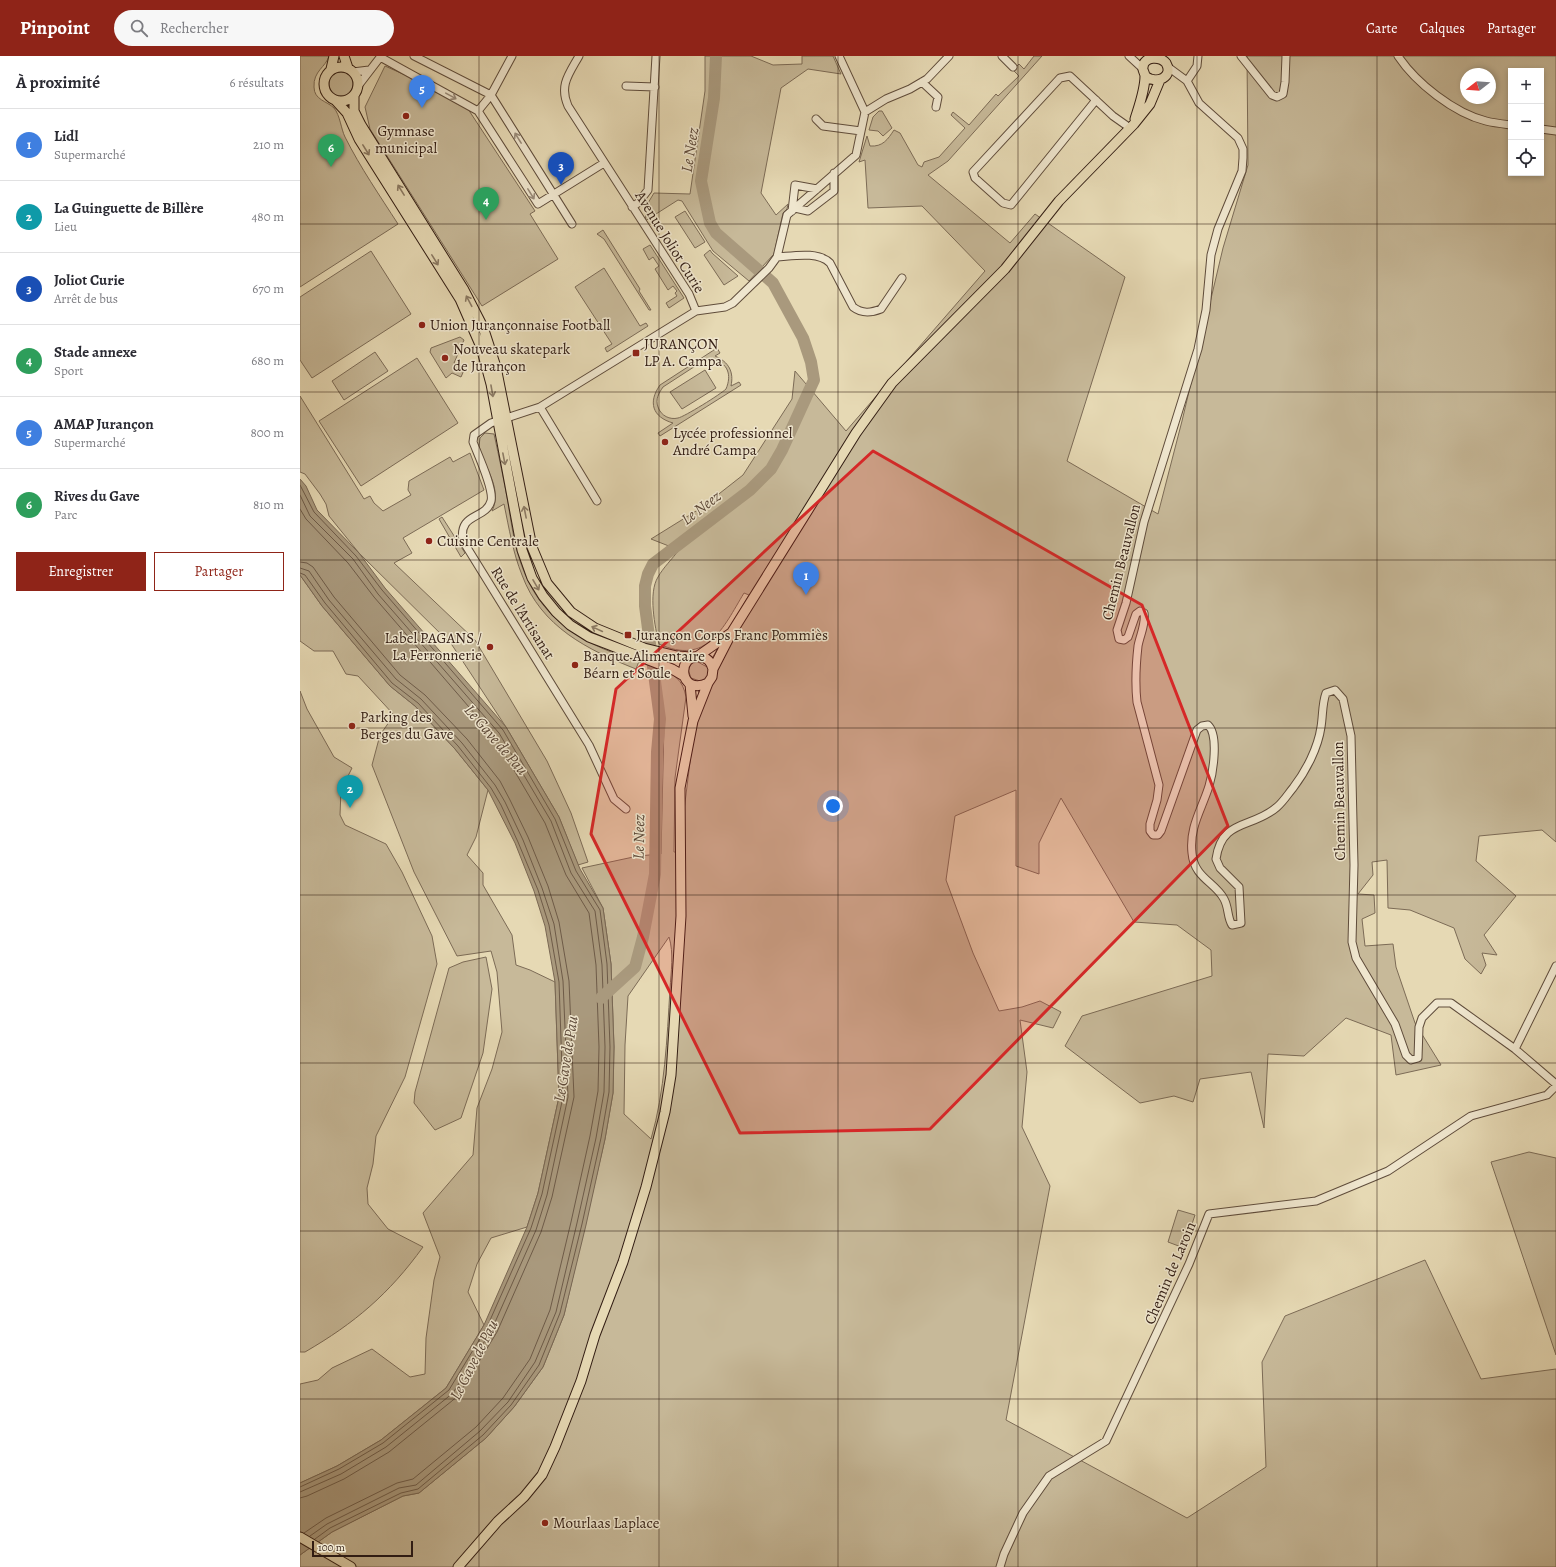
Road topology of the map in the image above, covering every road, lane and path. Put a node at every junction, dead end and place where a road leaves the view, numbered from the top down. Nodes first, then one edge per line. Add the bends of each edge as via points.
1 (334, 56) edge
2 (344, 56) edge
3 (414, 56) edge
4 (512, 56) edge
5 (579, 56) edge
6 (656, 56) edge
7 (839, 56) edge
8 (949, 56) edge
9 (1002, 56) edge
10 (1129, 56) edge
11 (1132, 56) edge
12 (1198, 56) edge
13 (1241, 56) edge
14 (1286, 56) edge
15 (1398, 56) edge
16 (380, 57) edge
17 (1166, 62) edge
18 (1147, 63) edge
19 (1014, 67) dead end
20 (331, 70) junction
21 (351, 70) junction
22 (369, 70) junction
23 (1162, 79) junction
24 (1185, 79) junction
25 (922, 82) junction
26 (358, 86) junction
27 (626, 86) dead end
28 (655, 88) junction
29 (491, 95) junction
30 (354, 96) junction
31 (1096, 100) junction
32 (336, 101) junction
33 (936, 107) dead end
34 (478, 111) junction
35 (865, 112) junction
36 (816, 119) dead end
37 (1508, 125) edge
38 (1132, 126) junction
39 (1544, 129) edge
40 (861, 131) junction
41 (1556, 131) edge
42 (604, 163) junction
43 (834, 174) junction
44 (817, 189) junction
45 (553, 195) junction
46 (632, 207) junction
47 (793, 209) junction
48 (572, 224) dead end
49 (777, 257) junction
50 (902, 278) dead end
51 (696, 311) junction
52 (540, 407) junction
53 (502, 419) junction
54 (597, 501) dead end
55 (732, 632) junction
56 (643, 653) junction
57 (695, 657) junction
58 (713, 669) junction
59 (684, 676) junction
60 (708, 683) junction
61 (690, 684) junction
62 (693, 722) junction
63 (626, 809) dead end
64 (1556, 966) edge
65 (1515, 1049) junction
66 (1556, 1085) edge
67 (300, 1537) edge
68 (469, 1555) junction
69 (351, 1567) edge
70 (458, 1567) edge
71 (464, 1567) edge
72 (1000, 1567) edge

1 - 20 main road
2 - 21 main road
3 - 29 street
4 - 29 street
5 - 42 street, Avenue Joliot Curie via 565,81 564,97
6 - 28 street
7 - 35 street
8 - 25 street
9 - 19 street
10 - 18 street
11 - 18 street
12 - 24 street via 1197,66
13 - 14 street via 1272,95 1277,97 1283,94
15 - 37 street via 1406,68 1441,99 1486,121
16 - 22 street
16 -> 34 street
17 - 18 main road via 1159,57
17 - 23 main road
17 - 24 street, Chemin Beauvallon
18 - 23 main road via 1151,81
18 - 38 main road via 1142,94
20 - 21 main road via 339,66
20 - 32 main road via 324,78 324,89
21 - 22 street
21 - 26 main road via 358,81
22 - 26 street
23 - 24 street
23 - 38 main road via 1150,104
24 - 65 street, Chemin Beauvallon via 1199,103 1238,138 1243,149 1243,158 1242,171 1218,229 1211,255 1206,310 1198,349 1144,522 1118,630 1119,639 1124,640 1128,637 1136,614 1144,613 1138,646 1135,688 1136,702 1159,785 1150,831 1153,835 1158,835 1161,831 1197,730 1208,725 1214,734 1214,764 1209,787 1196,816 1191,852 1194,864 1202,877 1225,901 1232,925 1241,923 1239,887 1220,868 1216,859 1222,838 1229,831 1278,807 1307,766 1316,747 1326,693 1335,690 1343,699 1351,736 1354,865 1352,942 1356,958 1395,1024 1406,1055 1411,1060 1418,1058 1420,1053 1419,1027 1422,1018 1432,1007 1442,1002 1451,1003
25 - 33 street via 938,97
25 - 35 street
26 - 30 main road
27 - 28 street
28 - 46 street via 648,190
29 - 34 street
45 -> 29 street
30 - 32 main road via 345,101
53 -> 30 main road via 496,367 483,327 464,290 361,125 354,110
31 - 31 street via 1070,76 1060,78 973,172 975,178 1011,205
31 - 38 street
32 -> 53 main road via 347,113 359,139 460,299 485,360
34 -> 45 street via 538,204
35 - 40 street
36 - 40 street via 823,126
38 - 55 main road via 1059,201 1005,269 892,383 856,433
39 - 41 street
40 - 43 street via 856,155
42 - 45 street
42 - 46 street, Avenue Joliot Curie
43 - 44 street
43 - 47 street via 834,191 808,211
44 - 47 street
44 - 47 street via 795,185
45 - 48 street
46 - 51 street, Avenue Joliot Curie via 689,294
47 - 49 street via 787,215
49 - 50 street via 818,256 826,259 853,307 858,311 881,309
49 - 51 street via 748,290 732,303 725,307
51 - 52 street, Avenue Joliot Curie
52 - 53 street, Avenue Joliot Curie
52 - 54 street
53 - 56 main road via 522,550 537,587 556,612 578,631 589,637
53 - 63 street, Rue de l'Artisanat via 474,434 473,442 491,492 491,501 488,508 467,521 462,533 463,541 589,745 614,799
55 - 57 main road
55 - 58 main road
56 - 57 main road
56 - 59 main road
57 - 58 main road via 705,658 711,662
57 - 59 main road via 686,662
58 - 60 main road
59 - 61 main road
60 - 61 main road via 696,686
60 - 62 main road
61 - 62 main road
62 - 68 main road via 680,788 681,916 673,1061 665,1112 646,1187 623,1262 555,1447 542,1474 524,1497 498,1521
64 - 65 street
65 - 66 street, Chemin Beauvallon
66 - 72 street, Chemin de Laroin via 1547,1095 1471,1116 1388,1171 1316,1201 1209,1214 1189,1264 1106,1441 1049,1476 1023,1513
67 - 69 main road
68 - 70 main road
68 - 71 main road

